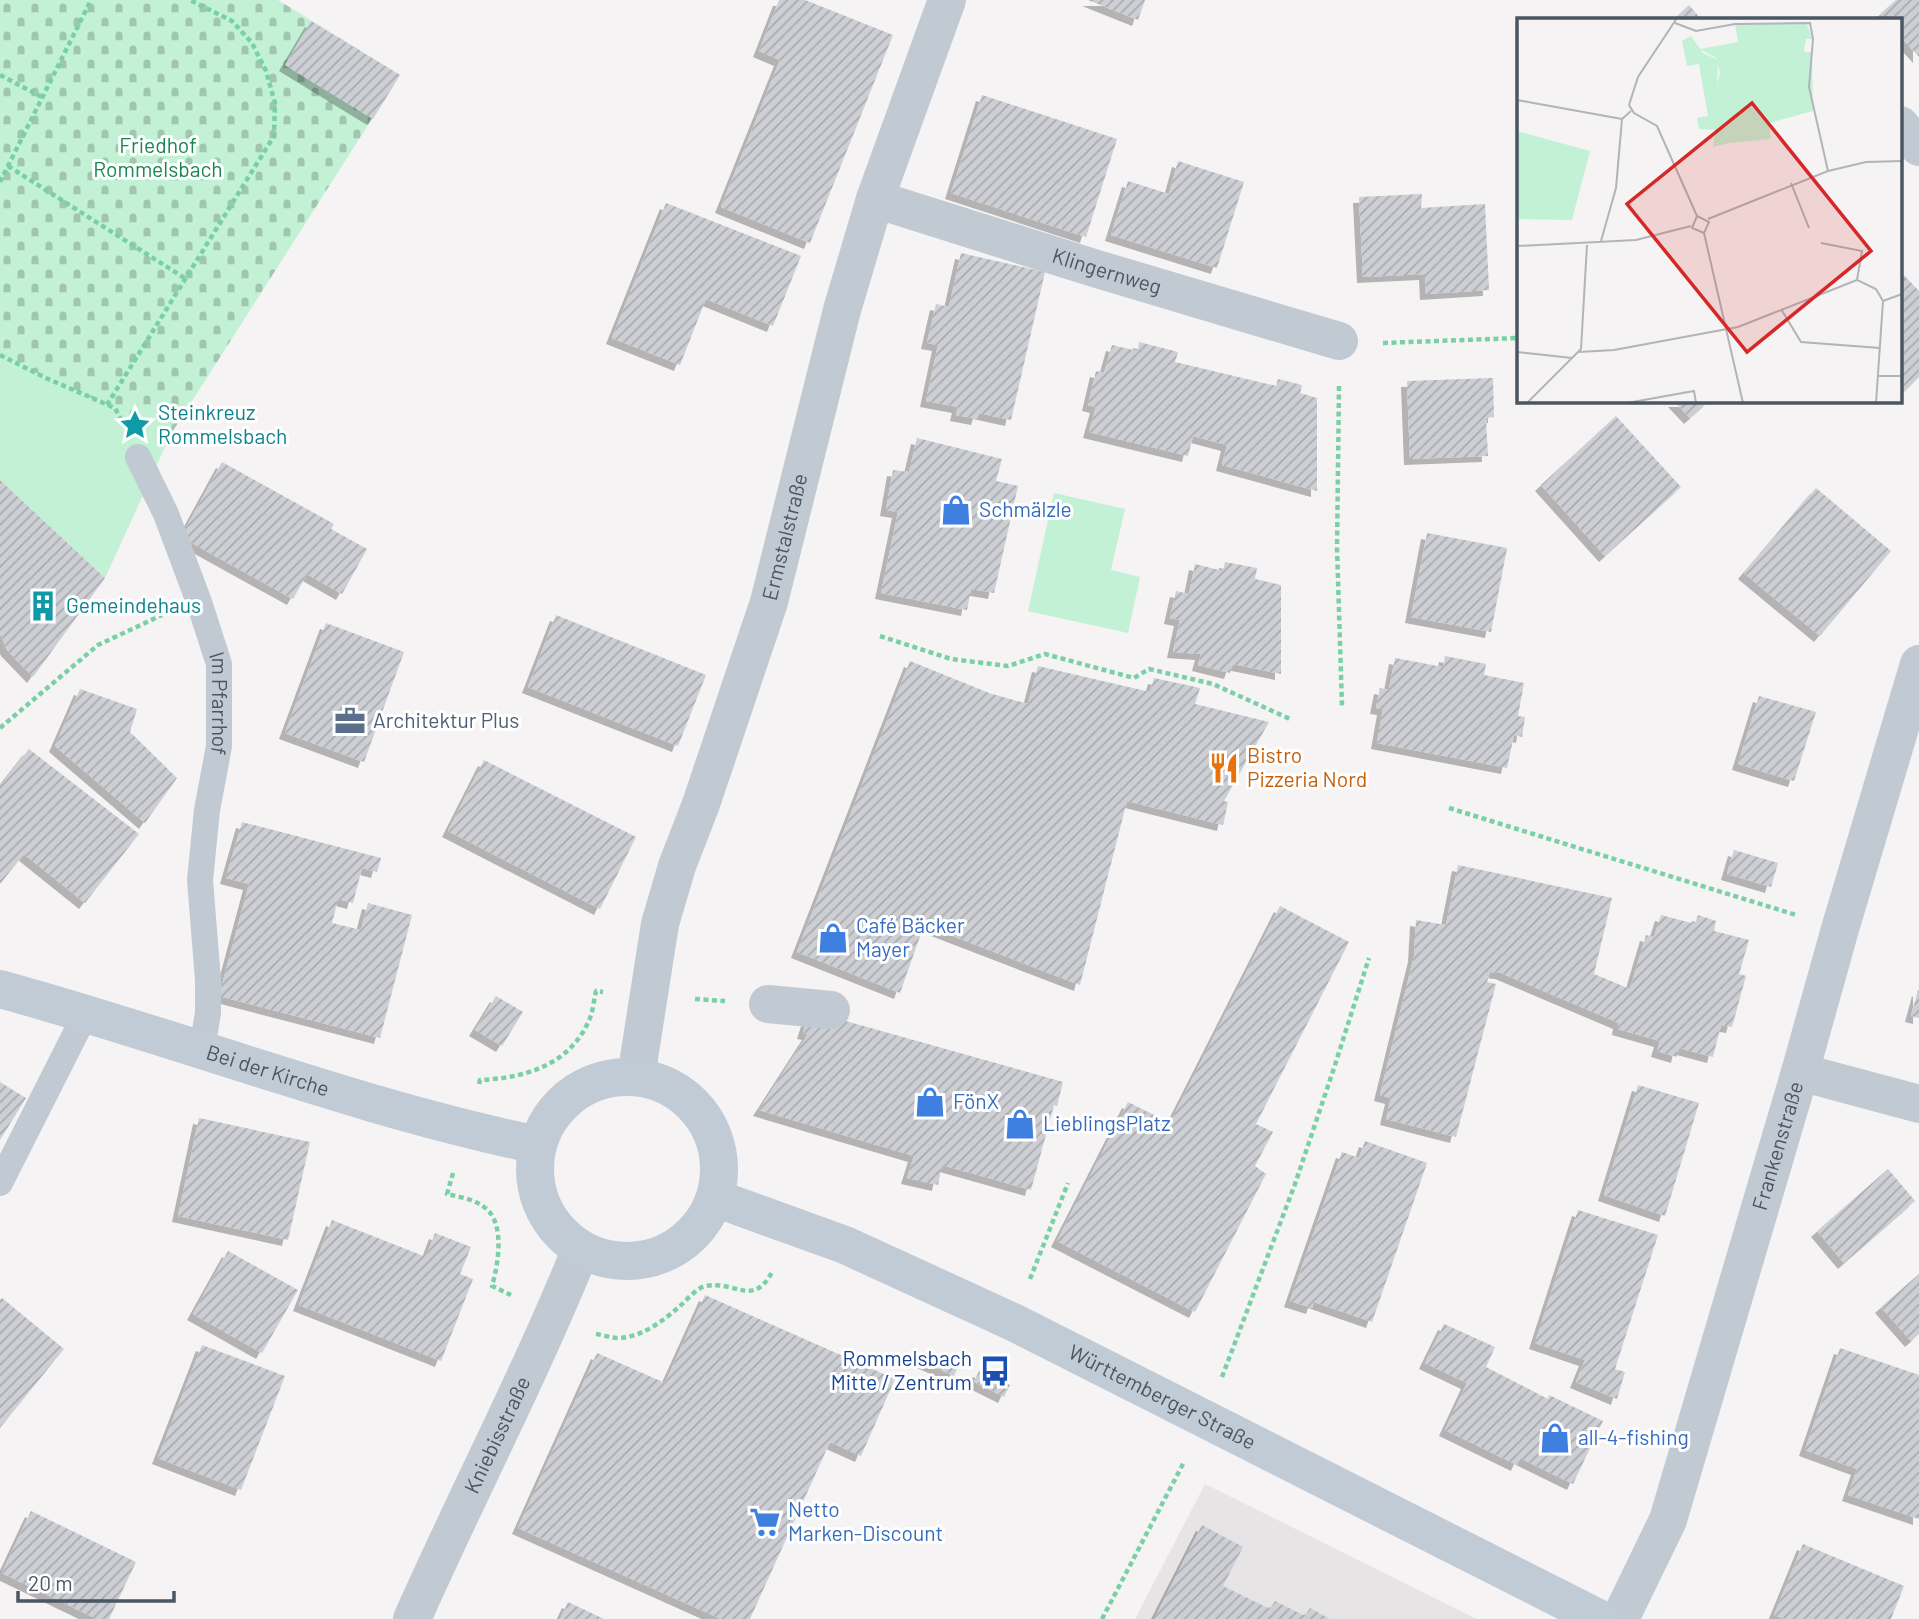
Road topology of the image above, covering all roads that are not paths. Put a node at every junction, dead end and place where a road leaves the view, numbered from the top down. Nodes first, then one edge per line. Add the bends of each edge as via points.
1 (947, 0) edge
2 (1902, 127) edge
3 (1919, 147) edge
4 (875, 199) junction
5 (1339, 341) road end
6 (138, 457) road end
7 (1919, 664) edge
8 (0, 989) edge
9 (768, 1004) dead end
10 (831, 1010) dead end
11 (86, 1013) junction
12 (202, 1049) junction
13 (1800, 1073) junction
14 (636, 1077) junction
15 (1919, 1104) edge
16 (538, 1145) junction
17 (0, 1183) edge
18 (715, 1198) junction
19 (581, 1249) junction
20 (412, 1619) edge
21 (1600, 1619) edge
22 (1620, 1619) edge

1 - 4 street, Ermstalstraße
2 - 3 street
4 - 5 street, Klingernweg
4 - 14 street, Ermstalstraße via 842,310 769,602 660,924
6 - 12 lane, Im Pfarrhof via 166,514 219,664 219,746 201,880 208,980
7 - 13 street, Frankenstraße
8 - 11 main road, Bei der Kirche
9 - 10 street
11 - 12 main road, Bei der Kirche
11 - 17 lane
12 - 16 main road, Bei der Kirche via 350,1097
13 - 15 street
13 - 22 street, Frankenstraße via 1668,1520
14 - 16 main road via 614,1077 575,1093 546,1125
14 - 18 main road via 680,1093 711,1129 720,1175
16 - 19 main road via 535,1165 542,1204 551,1222
18 - 19 main road via 694,1233 660,1256 619,1261
18 - 21 main road, Württemberger Straße via 845,1245 1013,1322
19 - 20 street, Kniebisstraße

